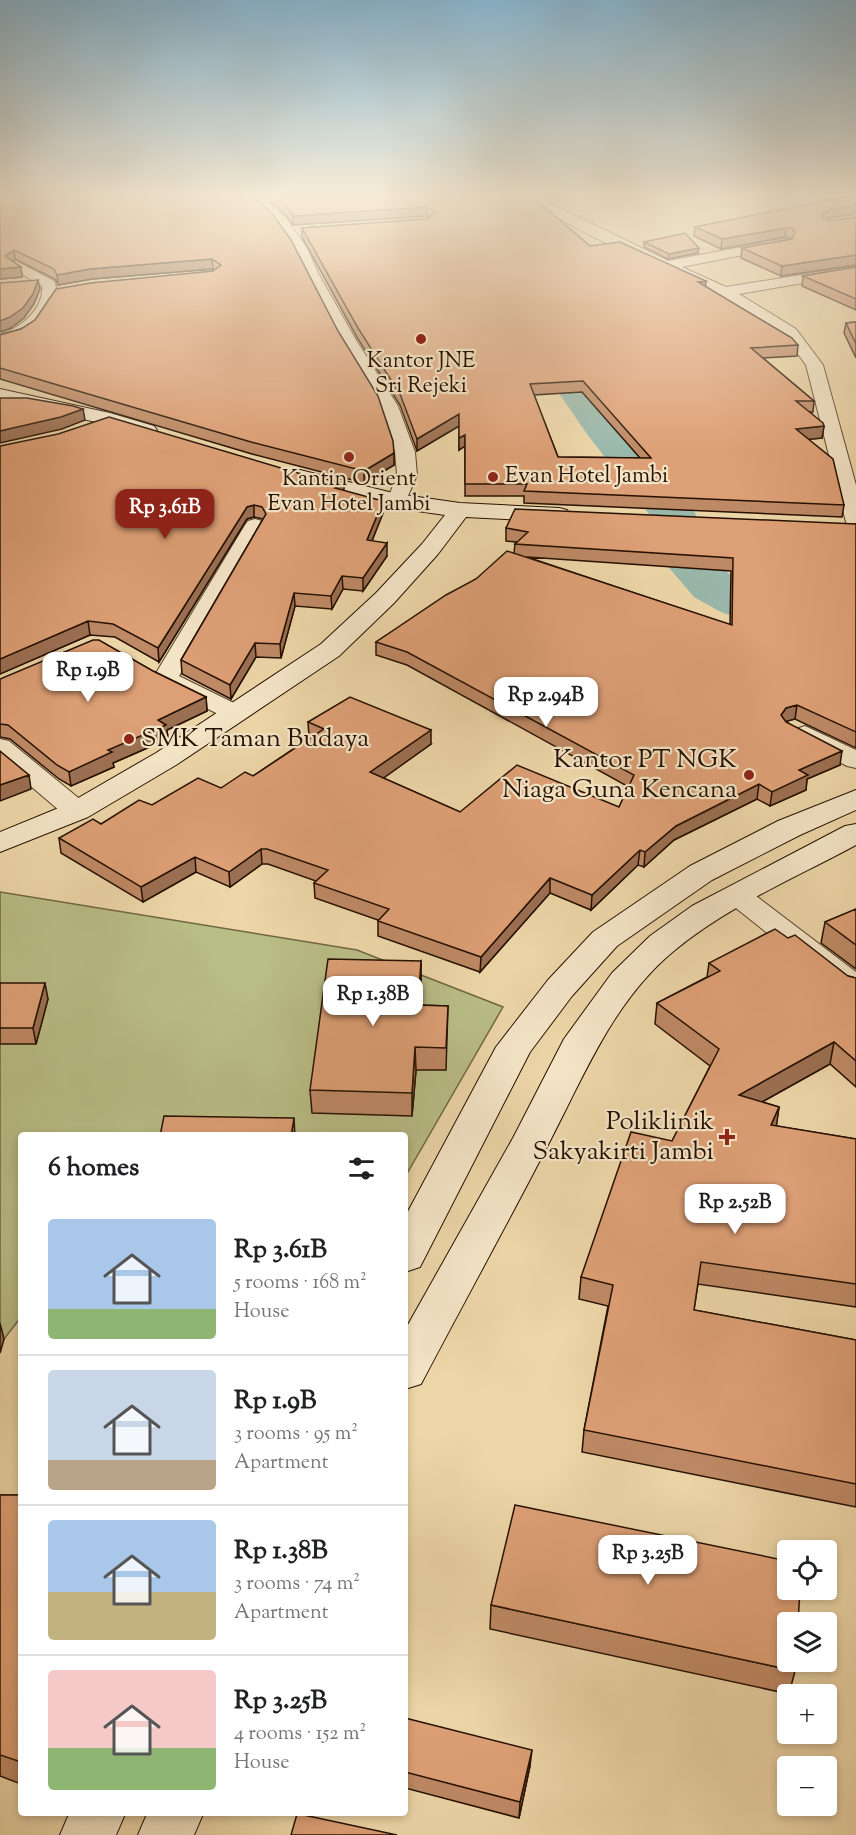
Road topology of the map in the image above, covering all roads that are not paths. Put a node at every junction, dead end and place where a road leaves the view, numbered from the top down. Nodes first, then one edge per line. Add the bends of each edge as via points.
1 (41, 282) edge
2 (320, 282) edge
3 (702, 282) edge
4 (786, 282) edge
5 (22, 284) edge
6 (52, 289) junction
7 (724, 292) junction
8 (0, 339) edge
9 (0, 395) edge
10 (110, 419) junction
11 (82, 432) edge
12 (165, 436) edge
13 (833, 438) junction
14 (856, 440) edge
15 (278, 470) edge
16 (397, 501) junction
17 (460, 510) junction
18 (579, 516) edge
19 (856, 524) edge
20 (255, 525) edge
21 (833, 526) edge
22 (236, 713) junction
23 (794, 729) edge
24 (0, 747) edge
25 (856, 760) edge
26 (856, 799) edge
27 (77, 812) junction
28 (856, 833) edge
29 (0, 843) edge
30 (737, 895) junction
31 (856, 988) edge
32 (408, 1251) edge
33 (408, 1365) edge
34 (96, 1816) edge
35 (174, 1816) edge
36 (88, 1835) edge
37 (166, 1835) edge

1 - 6 street
2 - 16 street via 348,340 388,406 405,452 406,475
3 - 7 street
4 - 7 street
5 - 6 street
6 - 8 street via 34,324
7 - 13 street via 790,332 804,348 813,365
9 - 10 main road
10 - 11 street
10 - 12 main road
13 - 14 street
13 - 19 street
15 - 16 main road
16 - 17 main road
17 - 18 main road
17 - 22 main road via 385,598 330,650
19 - 21 main road
20 - 22 street via 155,672
22 - 27 main road
23 - 25 street
24 - 27 street
26 - 32 main road via 701,873 605,939 514,1047
27 - 29 main road
28 - 30 main road
30 - 31 street
30 - 33 main road via 662,942 624,981 582,1039
34 - 36 main road
35 - 37 main road

